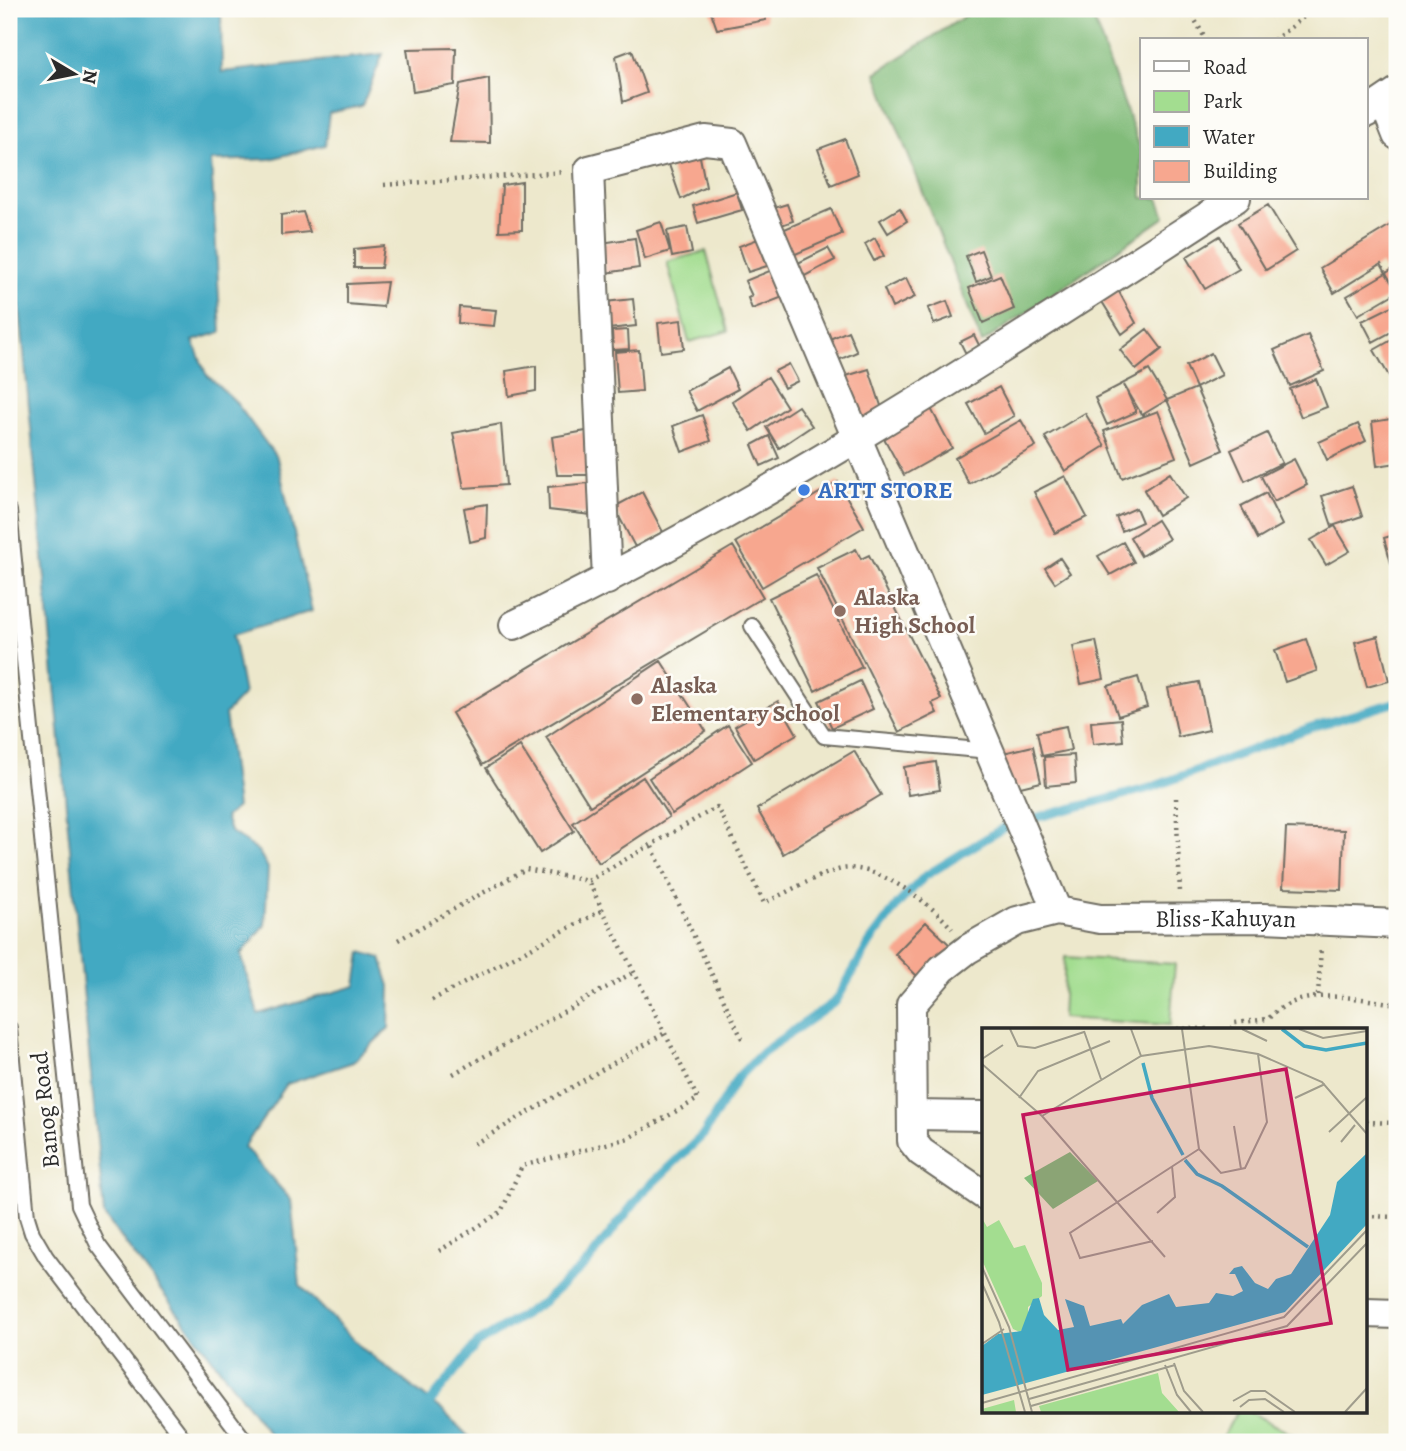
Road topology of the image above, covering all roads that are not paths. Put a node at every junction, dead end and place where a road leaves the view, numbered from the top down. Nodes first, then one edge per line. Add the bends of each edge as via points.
1 (1382, 102) edge
2 (1397, 135) edge
3 (1233, 200) edge
4 (858, 437) junction
5 (9, 511) edge
6 (607, 580) junction
7 (514, 625) dead end
8 (752, 626) dead end
9 (990, 751) junction
10 (1057, 911) junction
11 (1397, 924) edge
12 (9, 1028) edge
13 (912, 1115) junction
14 (982, 1116) edge
15 (982, 1194) edge
16 (1368, 1313) edge
17 (1397, 1314) edge
18 (186, 1442) edge
19 (246, 1442) edge

1 - 2 street
3 - 4 street
4 - 6 street
4 - 6 street via 732,143 705,140 589,170
4 - 9 street
5 - 19 lane, Banog Road via 79,1205 98,1245
6 - 7 street
8 - 9 lane via 824,736
9 - 10 street
10 - 11 street, Bliss-Kahuyan via 1100,919 1264,918
10 - 13 street via 1017,921 968,950 911,1004
12 - 18 lane via 32,1233
13 - 14 street
13 - 15 street via 912,1141 921,1152
16 - 17 street

